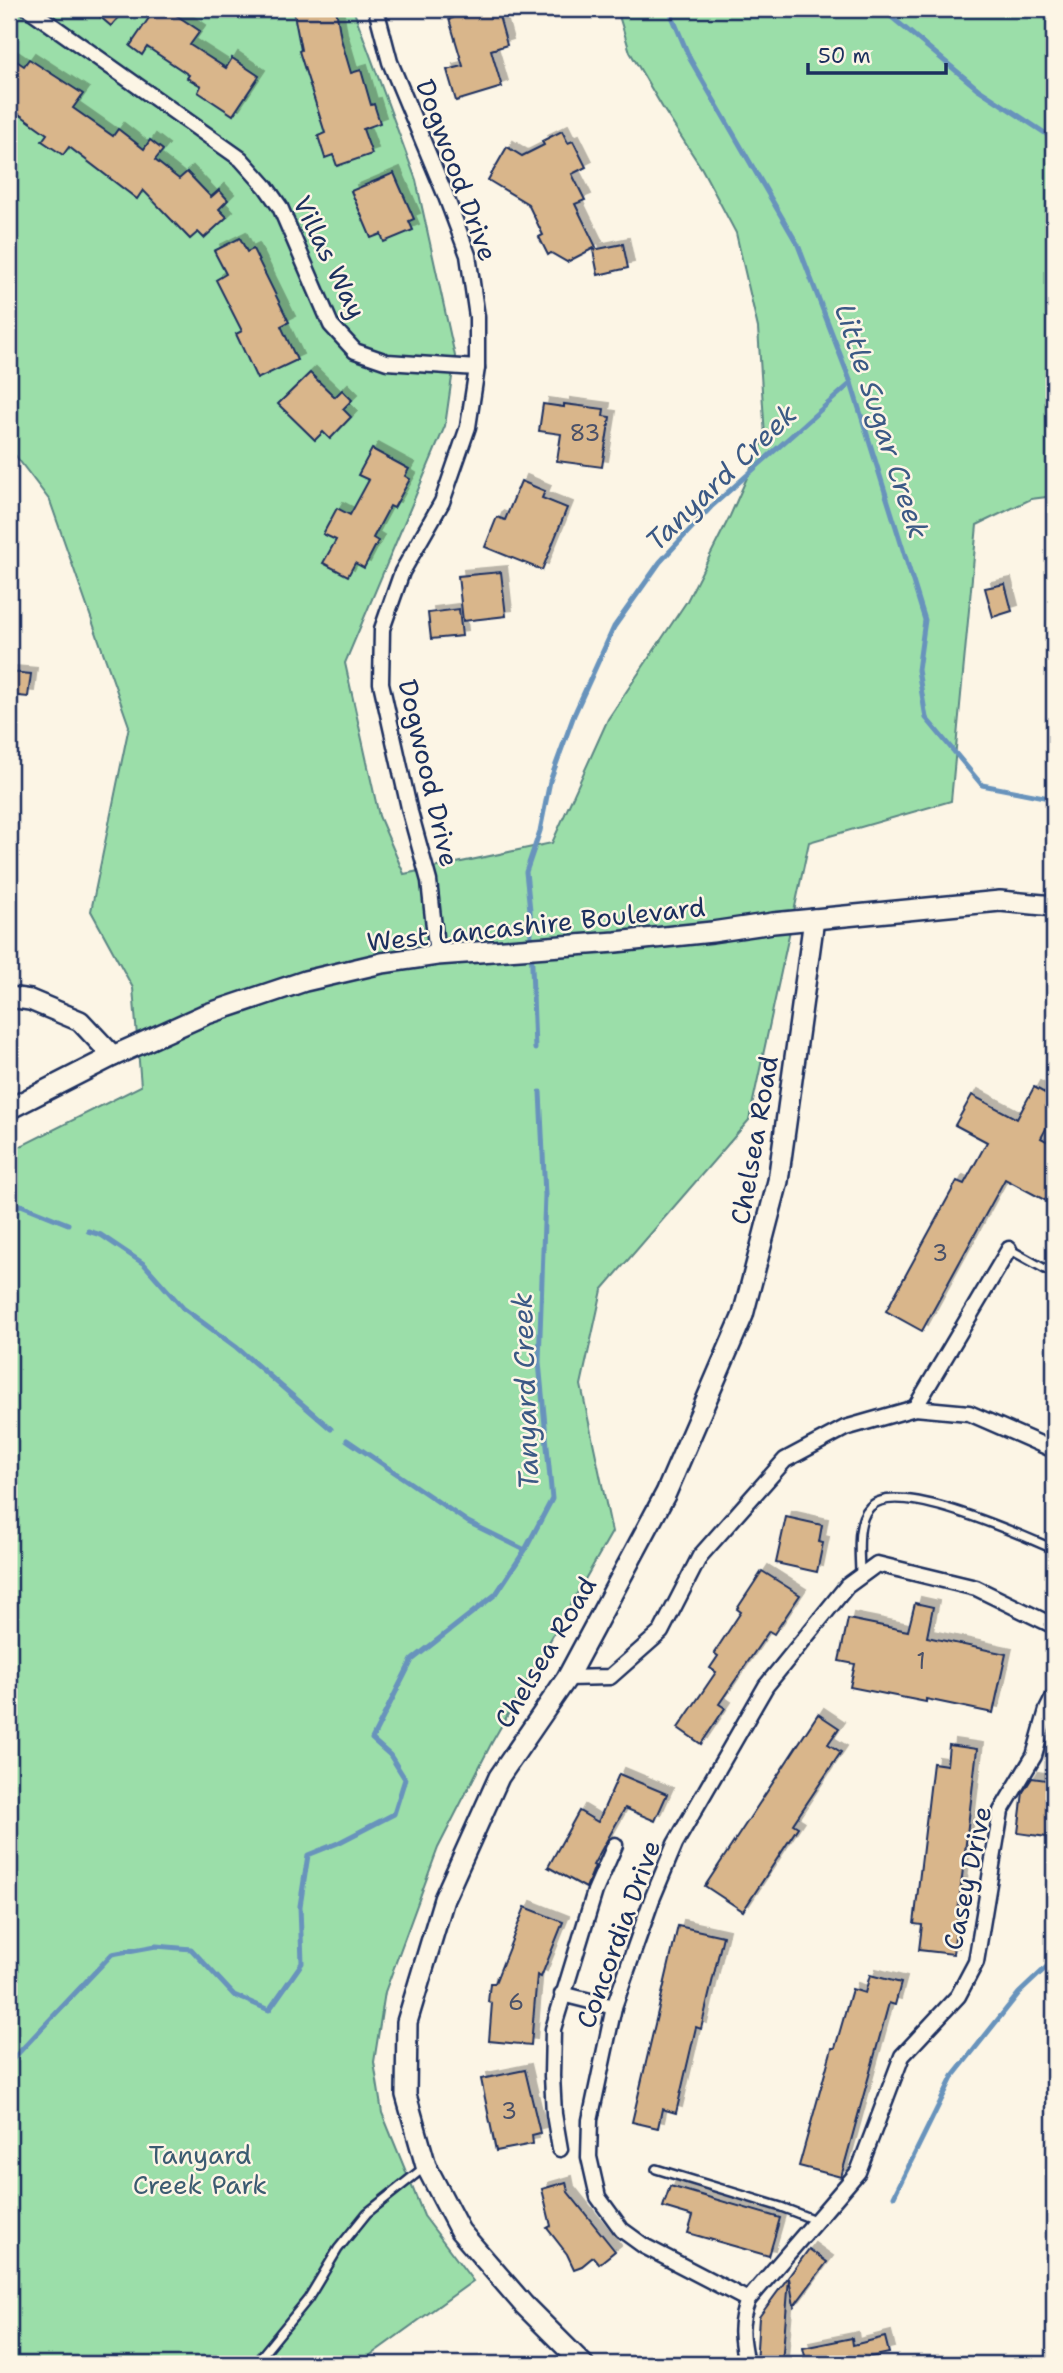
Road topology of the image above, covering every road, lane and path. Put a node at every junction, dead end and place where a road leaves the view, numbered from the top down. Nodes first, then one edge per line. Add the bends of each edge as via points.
1 (29, 9) edge
2 (376, 9) edge
3 (477, 369) junction
4 (1054, 906) edge
5 (814, 919) junction
6 (437, 955) junction
7 (9, 997) edge
8 (113, 1056) junction
9 (9, 1109) edge
10 (1009, 1249) joint
11 (1054, 1274) edge
12 (915, 1408) junction
13 (1054, 1450) edge
14 (1054, 1549) edge
15 (860, 1576) junction
16 (1054, 1626) edge
17 (567, 1678) junction
18 (1054, 1696) edge
19 (615, 1845) dead end
20 (562, 1994) junction
21 (614, 2007) junction
22 (560, 2149) dead end
23 (426, 2166) junction
24 (656, 2169) dead end
25 (815, 2220) junction
26 (748, 2300) junction
27 (256, 2364) edge
28 (583, 2364) edge
29 (746, 2364) edge

1 - 3 street, Villas Way via 240,159 280,207 331,325 355,351 387,362
2 - 3 street, Dogwood Drive via 390,62 468,255 477,317
3 - 6 street, Dogwood Drive via 468,427 442,502 402,572 382,629 381,683 429,881
4 - 5 street, West Lancashire Boulevard via 999,901
5 - 6 street, West Lancashire Boulevard via 616,942
5 - 17 street, Chelsea Road via 778,1181 743,1315 666,1493
6 - 8 street, West Lancashire Boulevard via 305,981 204,1015
7 - 8 street via 30,1000 80,1021
8 - 9 street, West Lancashire Boulevard
10 - 11 lane
10 - 12 street
12 - 13 street via 969,1413
12 - 17 street via 845,1428 785,1460 700,1556 662,1632 610,1677
14 - 15 lane via 968,1513 887,1499 870,1507 863,1520
15 - 16 street, Concordia Drive via 877,1564 976,1588
15 - 21 street, Concordia Drive via 766,1686 675,1844
17 - 23 street, Chelsea Road via 499,1776 444,1899 407,2022 406,2095
18 - 25 street, Casey Drive via 1034,1756 1001,1811 976,1962 958,1996 902,2056 858,2172
19 - 20 street
20 - 21 street
20 - 22 street via 554,2029 552,2076
21 - 26 street, Concordia Drive via 590,2120 589,2157 598,2197 622,2231
23 - 27 lane via 367,2213 338,2249 308,2300
23 - 28 street, Chelsea Road via 460,2231
24 - 25 lane
25 - 26 street, Casey Drive
26 - 29 street via 741,2318

